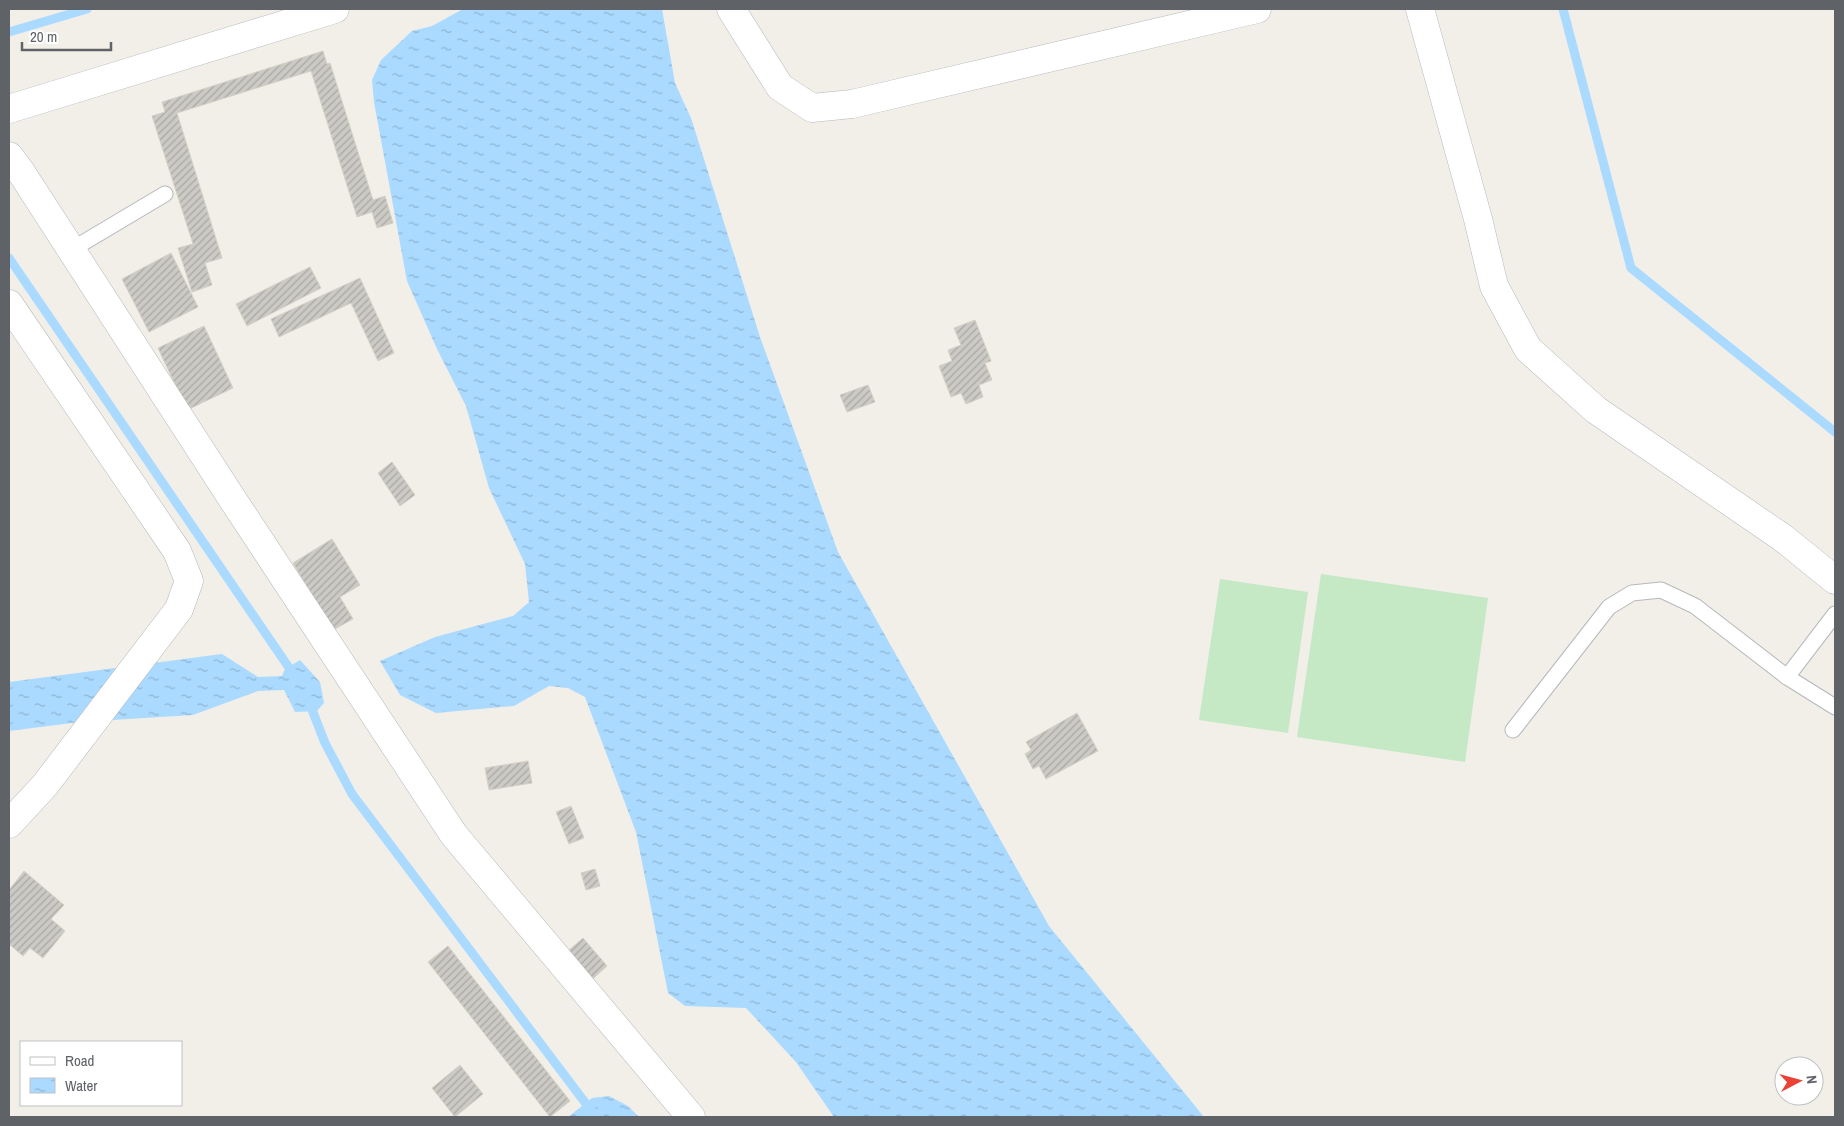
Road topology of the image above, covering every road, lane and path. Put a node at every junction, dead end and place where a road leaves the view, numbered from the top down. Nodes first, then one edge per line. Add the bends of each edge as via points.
1 (335, 9) edge
2 (731, 9) edge
3 (1257, 9) edge
4 (1420, 9) edge
5 (9, 109) edge
6 (9, 156) edge
7 (165, 194) dead end
8 (71, 250) junction
9 (9, 304) edge
10 (1835, 580) edge
11 (1835, 614) edge
12 (1788, 677) junction
13 (1835, 707) edge
14 (1513, 730) dead end
15 (9, 824) edge
16 (692, 1117) edge

1 - 5 street
2 - 3 street via 780,87 812,108 852,104
4 - 10 street via 1494,286 1528,349 1596,410 1783,538
6 - 8 street
7 - 8 lane
8 - 16 street via 454,835
9 - 15 street via 178,551 189,581 179,609 45,785
11 - 12 lane
12 - 13 lane
12 - 14 lane via 1695,606 1661,590 1632,593 1609,607

